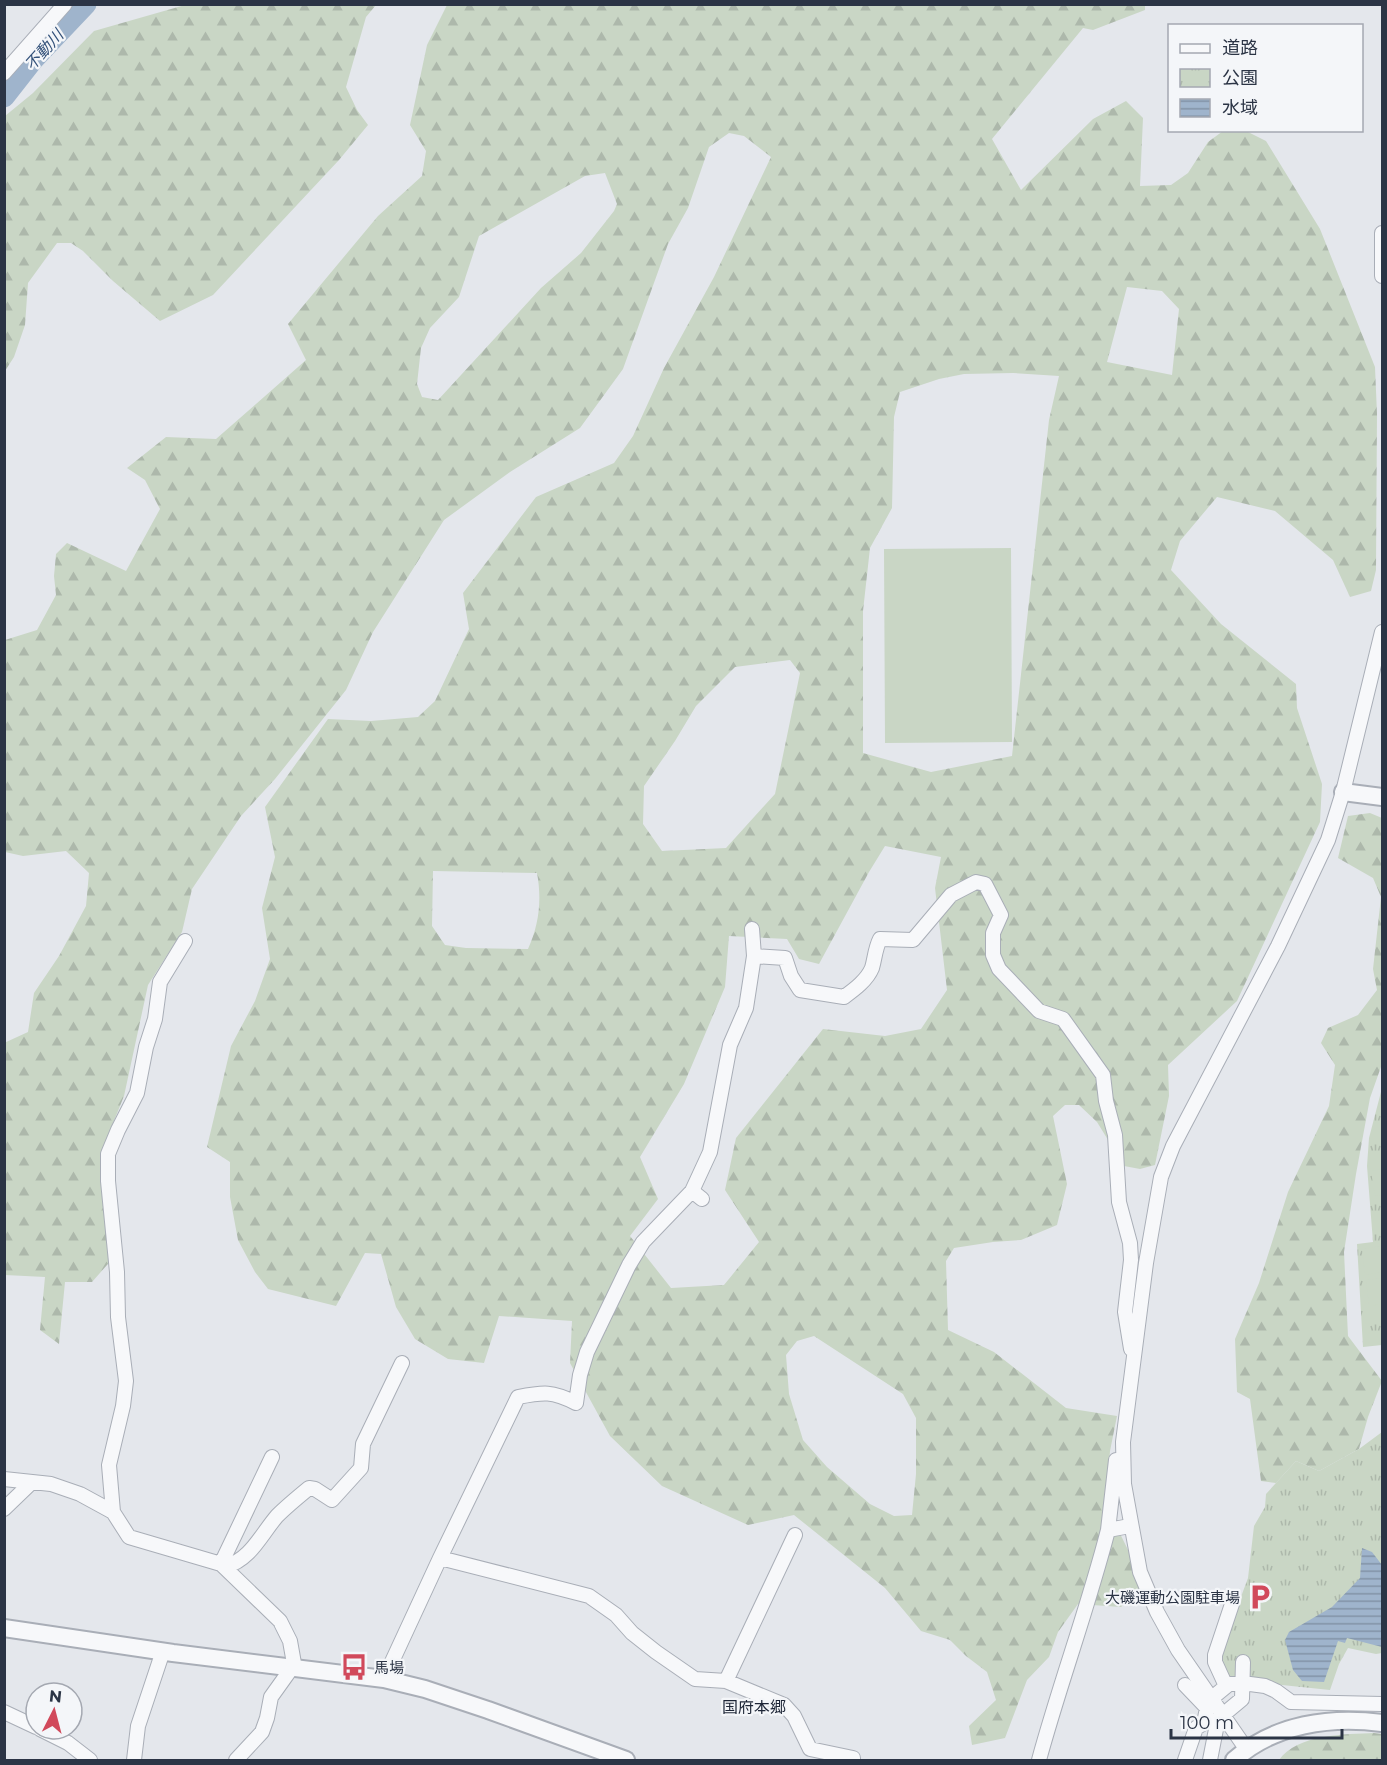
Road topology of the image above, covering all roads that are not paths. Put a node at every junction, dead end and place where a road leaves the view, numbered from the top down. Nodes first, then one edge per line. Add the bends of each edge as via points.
1 (65, 4) edge
2 (4, 73) edge
3 (1383, 233) edge
4 (1383, 276) edge
5 (1383, 632) edge
6 (1343, 792) junction
7 (1383, 797) edge
8 (752, 929) dead end
9 (185, 941) dead end
10 (754, 956) junction
11 (402, 1363) dead end
12 (1133, 1366) junction
13 (1123, 1442) junction
14 (272, 1457) dead end
15 (4, 1479) edge
16 (31, 1483) junction
17 (4, 1509) edge
18 (113, 1512) junction
19 (1130, 1526) junction
20 (1108, 1530) junction
21 (795, 1535) dead end
22 (440, 1558) junction
23 (223, 1566) junction
24 (1232, 1604) dead end
25 (4, 1628) edge
26 (163, 1651) junction
27 (1243, 1662) dead end
28 (293, 1669) junction
29 (384, 1680) junction
30 (726, 1681) junction
31 (1185, 1685) dead end
32 (1242, 1685) junction
33 (1226, 1686) junction
34 (1212, 1698) junction
35 (1383, 1704) edge
36 (4, 1712) edge
37 (1223, 1714) junction
38 (24, 1721) edge
39 (1383, 1723) edge
40 (64, 1741) edge
41 (1240, 1755) edge
42 (94, 1760) edge
43 (134, 1761) edge
44 (237, 1761) edge
45 (626, 1761) edge
46 (853, 1761) edge
47 (1039, 1761) edge
48 (1185, 1761) edge
49 (1210, 1761) edge

1 - 2 street
3 - 4 street
5 - 6 street
6 - 7 street
6 - 12 street via 1328,840 1278,946 1173,1146 1161,1177
8 - 10 street
9 - 18 street via 160,982 137,1093 108,1154 126,1381 109,1465
10 - 12 street via 785,958 800,990 844,997 872,969 880,939 913,940 951,895 976,882 986,884 1001,915 993,933 993,955 999,969 1039,1011 1063,1019 1103,1075 1115,1135 1119,1202 1130,1243 1125,1312
10 - 22 street via 746,1008 730,1045 710,1152 697,1195 644,1242 628,1265 587,1352 576,1403 544,1392 518,1397
11 - 23 street via 363,1444 360,1468 332,1500 309,1488 277,1516 245,1557
12 - 13 street
13 - 19 street
13 - 20 street via 1117,1454
14 - 23 street
15 - 16 street
16 - 17 street
16 - 18 street via 51,1484 81,1494
18 - 23 street via 129,1537
19 - 20 street
19 - 34 street via 1140,1572 1157,1612
20 - 47 street
21 - 30 street
22 - 29 street
22 - 30 street via 589,1596 695,1679
23 - 28 street via 280,1621 290,1641
24 - 33 street via 1215,1655
25 - 26 street
26 - 28 street
26 - 43 street via 138,1726
27 - 32 street
28 - 29 street
28 - 44 street via 271,1697 262,1732
29 - 45 street via 488,1710
30 - 46 street via 784,1705 794,1716 810,1749
31 - 48 street via 1207,1708
32 - 33 street
32 - 35 street via 1265,1686 1291,1702
32 - 37 street via 1242,1699
33 - 34 street
34 - 37 street
36 - 38 street
37 - 41 street
37 - 49 street via 1218,1719
39 - 41 street via 1354,1720 1303,1725 1256,1744
40 - 42 street

